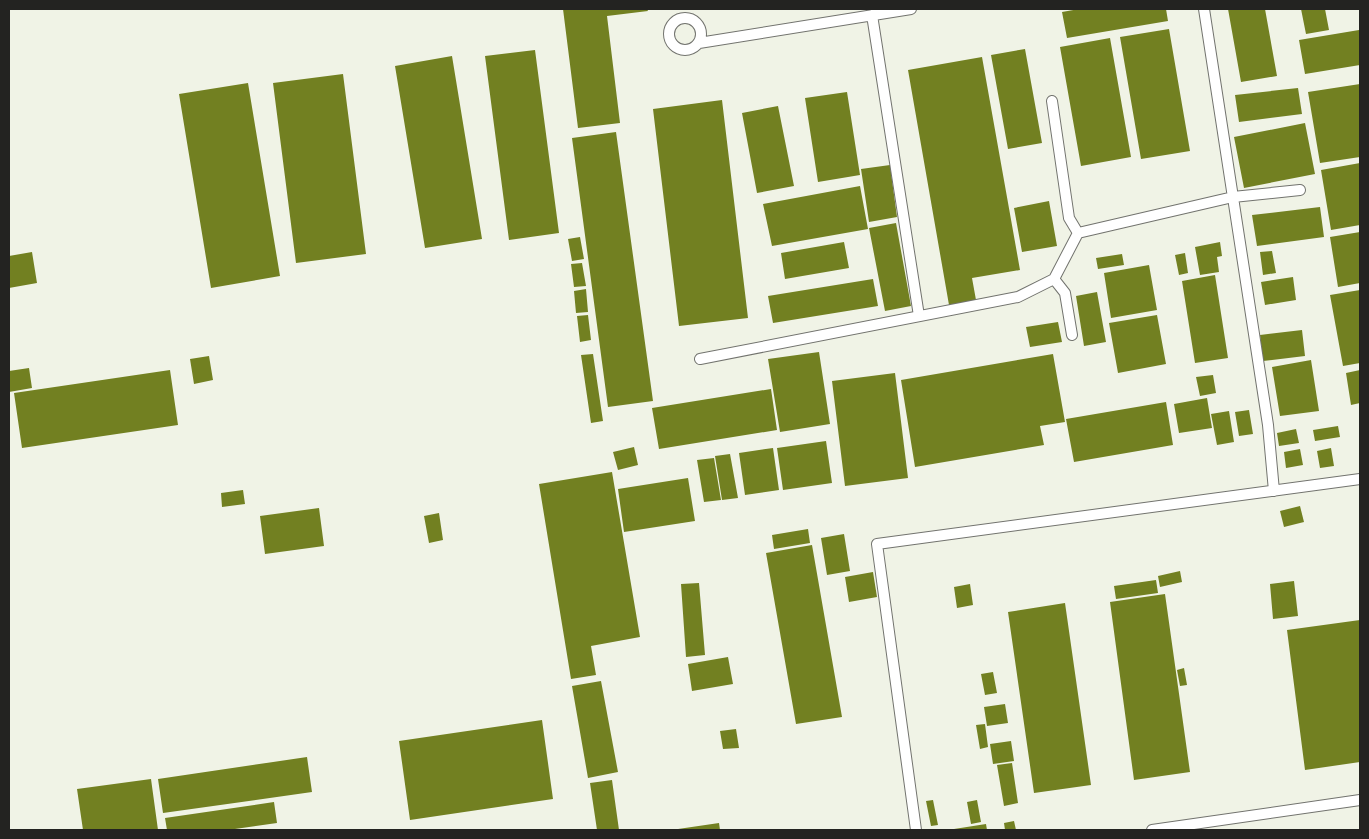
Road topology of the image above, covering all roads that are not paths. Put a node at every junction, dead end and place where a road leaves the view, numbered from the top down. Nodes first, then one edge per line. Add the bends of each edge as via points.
1 (911, 9) edge
2 (1204, 9) edge
3 (679, 13) edge
4 (872, 15) junction
5 (699, 43) junction
6 (1052, 101) dead end
7 (1300, 190) dead end
8 (1233, 197) junction
9 (1078, 233) junction
10 (1054, 279) junction
11 (919, 316) junction
12 (1072, 335) dead end
13 (700, 358) dead end
14 (1360, 478) edge
15 (1274, 491) junction
16 (1360, 800) edge
17 (916, 830) edge
18 (1152, 830) edge

1 - 4 lane
2 - 8 lane
3 - 5 lane via 693,20 701,30
3 - 5 lane via 670,26 668,39 676,49 689,50
4 - 5 lane
4 - 11 lane
6 - 9 lane via 1069,218
7 - 8 lane
8 - 9 lane
8 - 15 lane via 1268,425
9 - 10 lane
10 - 11 lane via 1018,297
10 - 12 lane via 1065,294
11 - 13 lane
14 - 15 lane
15 - 17 lane via 877,544
16 - 18 lane

